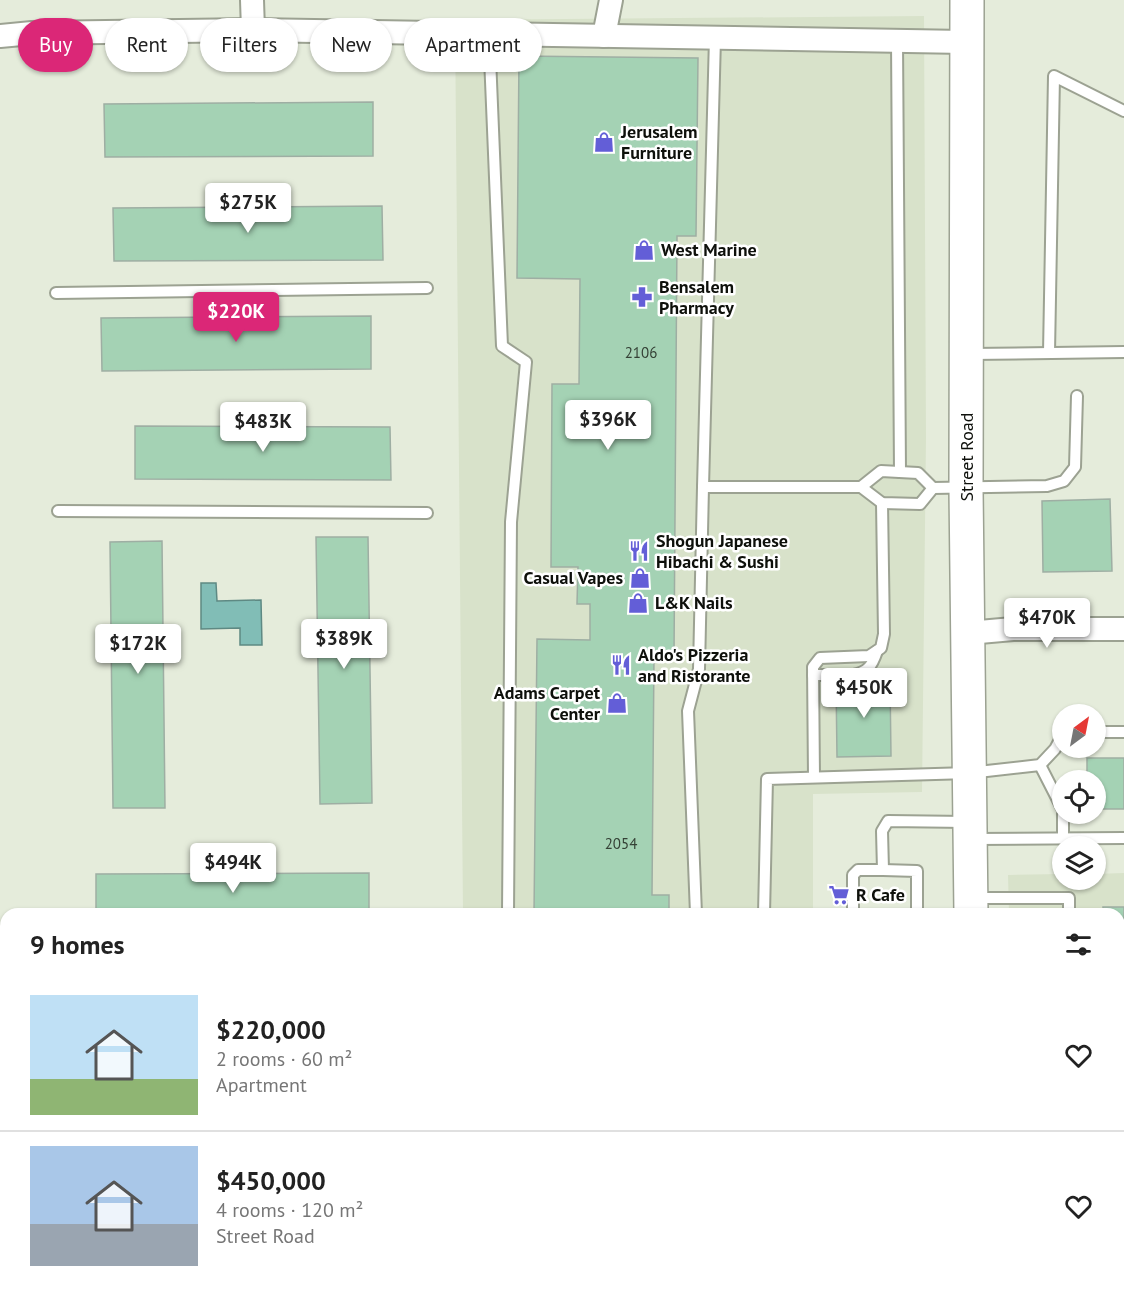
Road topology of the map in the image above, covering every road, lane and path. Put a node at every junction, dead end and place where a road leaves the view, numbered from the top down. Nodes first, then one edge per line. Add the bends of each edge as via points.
1 (252, 0) edge
2 (611, 0) edge
3 (967, 0) edge
4 (253, 18) edge
5 (200, 31) edge
6 (298, 31) edge
7 (404, 32) edge
8 (542, 34) edge
9 (0, 36) edge
10 (604, 36) junction
11 (716, 38) junction
12 (897, 41) junction
13 (965, 42) junction
14 (491, 72) edge
15 (1124, 111) edge
16 (427, 288) dead end
17 (56, 293) dead end
18 (1124, 352) edge
19 (1049, 353) junction
20 (967, 354) junction
21 (1077, 396) dead end
22 (900, 472) junction
23 (703, 487) junction
24 (861, 488) junction
25 (933, 488) junction
26 (966, 489) junction
27 (882, 503) junction
28 (58, 511) dead end
29 (427, 513) dead end
30 (1124, 629) edge
31 (968, 633) junction
32 (877, 651) junction
33 (813, 675) junction
34 (832, 675) dead end
35 (853, 675) dead end
36 (1106, 732) edge
37 (1124, 732) edge
38 (1052, 752) edge
39 (1040, 765) junction
40 (969, 773) junction
41 (814, 777) junction
42 (1052, 788) edge
43 (970, 831) junction
44 (1052, 838) edge
45 (1106, 838) edge
46 (1124, 838) edge
47 (883, 870) junction
48 (971, 906) edge
49 (508, 908) edge
50 (696, 908) edge
51 (764, 908) edge
52 (853, 908) edge
53 (917, 908) edge
54 (1069, 908) edge

1 - 4 street
2 - 10 street
3 - 13 main road, Street Road
5 - 9 street
6 - 7 street
8 - 10 street
10 - 11 street
11 - 12 street
11 - 23 lane
12 - 13 street
12 - 22 lane
13 - 20 main road, Street Road
14 - 49 lane via 502,346 526,363 511,522
15 - 19 lane via 1054,76
16 - 17 lane
18 - 19 lane
19 - 20 lane
20 - 26 main road, Street Road
21 - 26 lane via 1075,467 1064,481 1047,486
22 - 24 lane via 881,471
22 - 25 lane via 918,473
23 - 24 lane
23 - 50 lane via 699,669 688,711
24 - 27 lane
25 - 26 lane
25 - 27 lane via 920,504
26 - 31 main road, Street Road
27 - 32 lane via 884,634
28 - 29 lane
30 - 31 street
31 - 40 main road, Street Road
32 - 33 lane via 869,656 820,658 813,666
32 - 35 lane via 866,672
33 - 34 lane
33 - 41 lane
36 - 37 lane
38 - 39 lane
39 - 40 lane
39 - 42 lane
40 - 41 lane
40 - 43 main road, Street Road
41 - 51 lane via 767,779
43 - 44 lane
43 - 47 lane via 888,821 882,831
43 - 48 main road, Street Road
45 - 46 lane
47 - 52 lane via 858,870 853,875
47 - 53 lane via 917,871
48 - 54 lane via 1069,898

